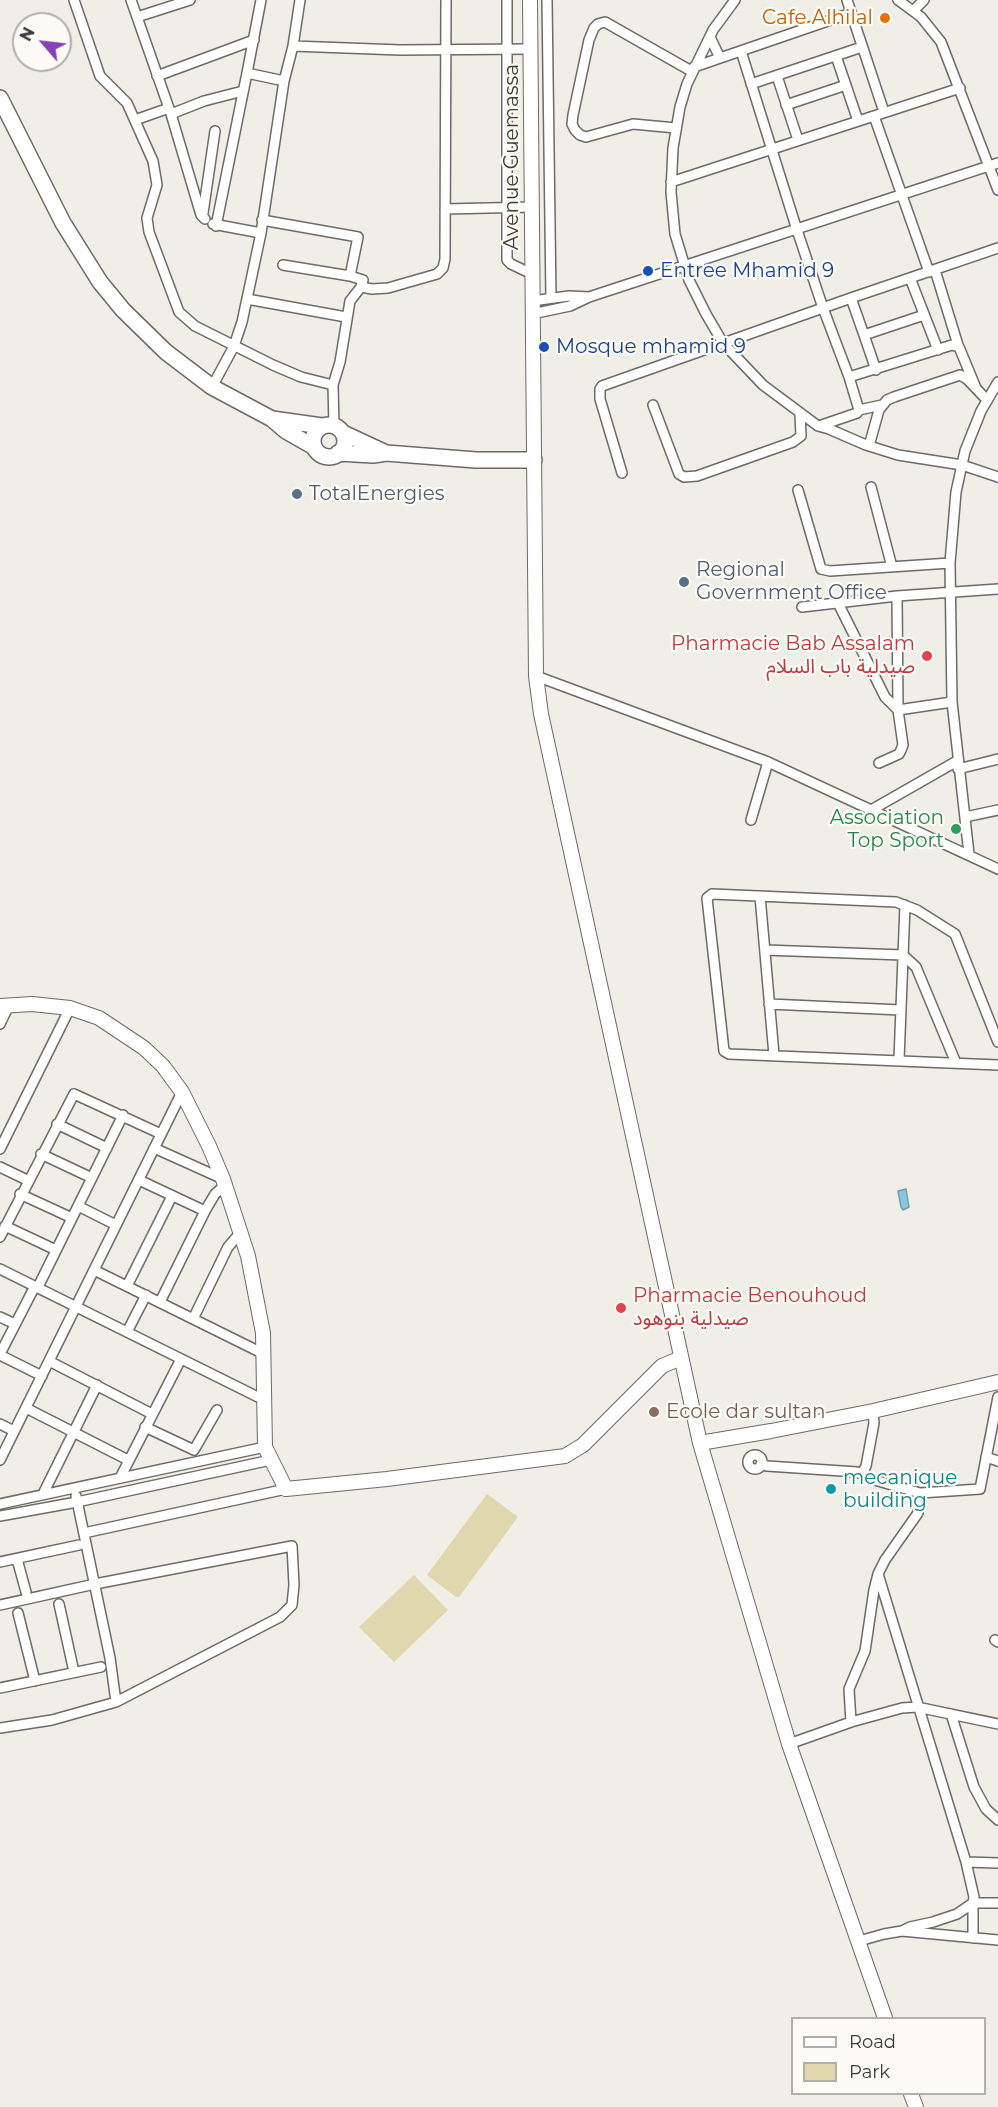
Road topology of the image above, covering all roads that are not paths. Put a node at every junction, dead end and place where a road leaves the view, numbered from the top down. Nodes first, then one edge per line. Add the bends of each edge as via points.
1 (74, 0) edge
2 (131, 0) edge
3 (190, 0) edge
4 (261, 0) edge
5 (300, 0) edge
6 (446, 0) edge
7 (507, 0) edge
8 (530, 0) edge
9 (547, 0) edge
10 (735, 0) edge
11 (846, 0) edge
12 (898, 0) edge
13 (924, 0) edge
14 (914, 10) junction
15 (851, 13) junction
16 (137, 17) junction
17 (710, 37) junction
18 (254, 40) junction
19 (293, 46) junction
20 (862, 47) junction
21 (531, 50) junction
22 (445, 51) junction
23 (507, 51) junction
24 (741, 51) junction
25 (836, 56) junction
26 (720, 58) junction
27 (694, 69) junction
28 (247, 73) junction
29 (777, 75) junction
30 (157, 76) junction
31 (284, 81) junction
32 (751, 84) junction
33 (846, 85) junction
34 (960, 88) junction
35 (243, 91) junction
36 (0, 99) edge
37 (786, 105) junction
38 (170, 111) junction
39 (884, 112) junction
40 (874, 116) junction
41 (135, 120) junction
42 (858, 121) junction
43 (676, 128) junction
44 (215, 131) dead end
45 (798, 140) junction
46 (771, 150) junction
47 (994, 165) edge
48 (671, 182) junction
49 (998, 190) edge
50 (902, 195) junction
51 (532, 207) junction
52 (508, 208) junction
53 (445, 209) junction
54 (205, 219) junction
55 (262, 220) junction
56 (216, 226) junction
57 (797, 230) junction
58 (261, 233) junction
59 (998, 249) edge
60 (283, 265) dead end
61 (684, 267) junction
62 (932, 271) junction
63 (532, 274) junction
64 (350, 276) junction
65 (910, 278) junction
66 (361, 287) junction
67 (589, 297) junction
68 (551, 298) junction
69 (851, 298) junction
70 (247, 299) junction
71 (532, 308) junction
72 (823, 308) junction
73 (924, 315) junction
74 (346, 317) junction
75 (864, 335) junction
76 (723, 343) junction
77 (957, 345) junction
78 (234, 346) junction
79 (938, 350) junction
80 (876, 370) junction
81 (849, 377) junction
82 (998, 381) edge
83 (333, 385) junction
84 (212, 387) junction
85 (976, 388) junction
86 (987, 400) junction
87 (654, 405) dead end
88 (882, 405) junction
89 (858, 410) junction
90 (800, 414) junction
91 (272, 419) junction
92 (818, 426) junction
93 (333, 428) junction
94 (870, 446) junction
95 (314, 447) junction
96 (338, 453) junction
97 (386, 453) junction
98 (534, 460) junction
99 (962, 465) junction
100 (622, 474) dead end
101 (998, 477) edge
102 (871, 487) dead end
103 (798, 490) dead end
104 (950, 563) junction
105 (892, 567) junction
106 (998, 589) edge
107 (950, 592) junction
108 (897, 596) junction
109 (838, 603) junction
110 (802, 607) dead end
111 (536, 676) junction
112 (952, 702) junction
113 (898, 710) junction
114 (998, 759) edge
115 (768, 762) junction
116 (879, 763) dead end
117 (958, 765) junction
118 (873, 809) junction
119 (998, 810) edge
120 (965, 818) junction
121 (750, 819) dead end
122 (969, 854) junction
123 (998, 869) edge
124 (760, 896) junction
125 (905, 905) junction
126 (765, 950) junction
127 (903, 955) junction
128 (770, 1004) junction
129 (5, 1005) edge
130 (70, 1008) junction
131 (902, 1010) junction
132 (0, 1024) edge
133 (998, 1042) edge
134 (774, 1054) junction
135 (899, 1060) junction
136 (956, 1063) junction
137 (998, 1065) edge
138 (182, 1092) junction
139 (123, 1115) junction
140 (57, 1124) junction
141 (161, 1134) junction
142 (106, 1148) junction
143 (154, 1148) junction
144 (0, 1149) edge
145 (41, 1154) junction
146 (0, 1167) edge
147 (92, 1178) junction
148 (27, 1180) junction
149 (139, 1180) junction
150 (224, 1182) junction
151 (20, 1194) junction
152 (172, 1196) junction
153 (78, 1206) junction
154 (205, 1212) junction
155 (72, 1218) junction
156 (116, 1225) junction
157 (5, 1226) junction
158 (241, 1232) junction
159 (0, 1237) edge
160 (56, 1250) junction
161 (0, 1269) edge
162 (94, 1270) junction
163 (127, 1286) junction
164 (36, 1287) junction
165 (146, 1295) junction
166 (160, 1302) junction
167 (76, 1306) junction
168 (0, 1317) edge
169 (193, 1319) junction
170 (15, 1324) junction
171 (128, 1332) junction
172 (0, 1354) edge
173 (264, 1354) junction
174 (681, 1358) junction
175 (181, 1359) junction
176 (49, 1361) junction
177 (42, 1376) junction
178 (998, 1382) edge
179 (97, 1385) junction
180 (998, 1398) edge
181 (266, 1401) junction
182 (26, 1408) junction
183 (217, 1410) dead end
184 (873, 1411) junction
185 (152, 1414) junction
186 (0, 1424) edge
187 (145, 1427) junction
188 (14, 1431) junction
189 (74, 1432) junction
190 (700, 1443) junction
191 (268, 1454) junction
192 (986, 1457) junction
193 (0, 1460) edge
194 (128, 1460) junction
195 (998, 1461) edge
196 (761, 1464) dead end
197 (862, 1474) junction
198 (120, 1478) junction
199 (75, 1488) junction
200 (286, 1489) junction
201 (920, 1493) junction
202 (43, 1494) junction
203 (77, 1502) junction
204 (0, 1504) edge
205 (0, 1516) edge
206 (84, 1533) junction
207 (79, 1545) dead end
208 (17, 1559) junction
209 (0, 1562) edge
210 (878, 1574) junction
211 (95, 1584) junction
212 (26, 1592) dead end
213 (59, 1604) dead end
214 (0, 1605) edge
215 (18, 1613) dead end
216 (101, 1667) dead end
217 (75, 1672) junction
218 (35, 1681) junction
219 (0, 1688) edge
220 (116, 1702) junction
221 (917, 1707) junction
222 (951, 1714) junction
223 (851, 1722) junction
224 (998, 1724) edge
225 (0, 1728) edge
226 (789, 1744) junction
227 (998, 1820) edge
228 (966, 1862) junction
229 (998, 1863) edge
230 (974, 1903) junction
231 (998, 1903) edge
232 (902, 1931) junction
233 (973, 1938) junction
234 (998, 1940) edge
235 (859, 1941) junction
236 (884, 2017) edge

1 - 41 street via 100,76 128,104
2 - 16 street
3 - 16 street
4 - 18 street
5 - 19 street
6 - 22 street
7 - 23 street
8 - 21 main road, Avenue Guemassa
9 - 68 street
10 - 17 street
11 - 15 street
12 - 14 street
13 - 14 street
14 - 34 street via 941,42
15 - 20 street
15 - 24 street
16 - 30 street
17 - 26 street
17 - 27 street
18 - 28 street
18 - 30 street
19 - 22 street
19 - 31 street
20 - 25 street
20 - 39 street
21 - 23 street
21 - 51 main road, Avenue Guemassa
22 - 23 street
22 - 53 street
23 - 52 street
24 - 26 street
24 - 32 street
25 - 29 street
25 - 33 street
26 - 27 street
27 - 43 street
27 - 43 street via 606,22 594,28 589,40 573,114 575,130 586,137 633,124
28 - 31 street
28 - 35 street
29 - 32 street
29 - 37 street
30 - 38 street
31 - 55 street
32 - 46 street
33 - 37 street
33 - 42 street
34 - 39 street
34 - 47 street
35 - 38 street
35 - 56 street
36 - 84 main road via 63,222 100,282 145,333
37 - 45 street
38 - 41 street
38 - 54 street
39 - 40 street
40 - 42 street
40 - 50 street
41 - 78 street via 156,174 156,192 147,218 149,232 174,301 186,319
42 - 45 street
43 - 48 street
44 - 54 street via 203,207
45 - 46 street
46 - 48 street
46 - 57 street
47 - 49 street
47 - 50 street
48 - 61 street via 675,234
50 - 57 street
50 - 62 street
51 - 52 street
51 - 63 main road, Avenue Guemassa
52 - 53 street
52 - 63 street via 507,260
53 - 66 street via 445,259 437,274 388,288
54 - 56 street
55 - 58 street
55 - 64 street via 358,237
56 - 58 street
57 - 61 street
57 - 72 street
58 - 70 street
59 - 62 street
60 - 64 street
61 - 67 street
61 - 76 street
62 - 65 street
62 - 77 street
63 - 71 main road, Avenue Guemassa
64 - 66 street via 363,280
65 - 69 street
65 - 73 street
66 - 74 street via 350,301
67 - 68 street
67 - 71 street via 570,306
68 - 71 street
69 - 72 street
69 - 75 street
70 - 74 street
70 - 78 street
71 - 98 main road, Avenue Guemassa
72 - 76 street
72 - 81 street
73 - 75 street
73 - 79 street
74 - 83 street
75 - 80 street
76 - 90 street via 763,385
76 - 100 street via 600,389
77 - 79 street
77 - 85 street
78 - 83 street via 301,377
78 - 84 street
79 - 80 street
80 - 81 street
81 - 89 street
82 - 86 street
83 - 93 street
84 - 91 main road
85 - 86 street
85 - 88 street via 960,375 894,397
86 - 99 street
87 - 90 street via 679,474 684,477 697,476 793,442 801,436
88 - 89 street
88 - 94 street
89 - 92 street
90 - 92 street
91 - 93 main road
91 - 95 main road
92 - 94 street
93 - 95 main road via 314,435
93 - 96 main road via 344,445
93 - 97 main road
94 - 99 street via 898,455
95 - 96 main road via 325,456
96 - 97 main road
97 - 98 main road
98 - 111 main road, Avenue Guemassa
99 - 101 street
99 - 104 street
102 - 105 street
103 - 105 street via 821,569 826,572
104 - 105 street
104 - 107 street
106 - 107 street
107 - 108 street
107 - 112 street
108 - 109 street
108 - 113 street
109 - 110 street
109 - 113 street via 885,697
111 - 115 street
111 - 174 main road, Avenue Guemassa via 543,726
112 - 113 street
112 - 117 street
113 - 116 street via 903,745 898,754
114 - 117 street
115 - 118 street
115 - 121 street
117 - 118 street
117 - 120 street
118 - 122 street
119 - 120 street
120 - 122 street
122 - 123 street
124 - 125 street
124 - 126 street
124 - 134 street via 712,894 707,898 724,1051
125 - 127 street
125 - 133 street via 955,934
126 - 127 street
126 - 128 street
127 - 131 street
127 - 136 street via 916,967
128 - 131 street
128 - 134 street
129 - 130 main road
129 - 132 street
130 - 138 main road via 99,1018 144,1048
130 - 144 street
131 - 135 street
134 - 135 street
135 - 136 street
136 - 137 street
138 - 141 street
138 - 150 main road
139 - 140 street via 74,1094
139 - 141 street
139 - 142 street
140 - 142 street
140 - 145 street
141 - 143 street
142 - 147 street
143 - 149 street
143 - 150 street
145 - 147 street
145 - 148 street
146 - 148 street
147 - 153 street
148 - 151 street
149 - 152 street
149 - 156 street
150 - 154 street
150 - 158 main road
151 - 155 street
151 - 157 street
152 - 154 street
152 - 163 street
153 - 155 street
153 - 156 street
154 - 166 street
155 - 160 street
156 - 162 street
157 - 159 street
157 - 160 street
158 - 169 street via 228,1247
158 - 173 main road via 256,1291
160 - 164 street
161 - 164 street
162 - 163 street
162 - 167 street
163 - 165 street
164 - 167 street
164 - 170 street
165 - 166 street
165 - 171 street
166 - 169 street
167 - 171 street
167 - 176 street
168 - 170 street
169 - 173 street
170 - 172 street
171 - 175 street
172 - 177 street
173 - 181 main road
174 - 190 main road, Avenue Guemassa
174 - 200 main road via 662,1366 583,1445 565,1456
175 - 181 street
175 - 185 street
176 - 177 street
176 - 179 street
177 - 182 street
178 - 184 main road
179 - 185 street
179 - 189 street
180 - 192 street
181 - 191 main road
182 - 188 street
182 - 189 street
183 - 187 street via 194,1450
184 - 190 main road
184 - 197 street via 874,1423
185 - 187 street
186 - 188 street
187 - 194 street
188 - 193 street
189 - 194 street
189 - 202 street
190 - 226 main road, Avenue Guemassa
191 - 198 street
191 - 200 main road
191 - 203 street
192 - 195 street
192 - 201 street via 980,1489
194 - 198 street
196 - 197 street
197 - 201 street
198 - 199 street
199 - 202 street
199 - 203 street
200 - 206 street
201 - 210 street via 918,1513
202 - 204 street
203 - 205 street
203 - 206 street
206 - 211 street
207 - 208 street
208 - 209 street
208 - 212 street
210 - 221 street
210 - 223 street via 865,1651 849,1689
211 - 214 street
211 - 220 street
211 - 220 street via 292,1546 292,1605 280,1617
213 - 217 street
215 - 218 street
216 - 217 street
217 - 218 street
218 - 219 street
220 - 225 street via 52,1720
221 - 222 street
221 - 223 street
221 - 228 street
222 - 224 street
222 - 227 street via 974,1787 986,1809
223 - 226 street
226 - 235 main road, Avenue Guemassa
228 - 229 street
228 - 230 street
230 - 231 street
230 - 232 street via 948,1918
230 - 233 street
232 - 233 street
232 - 235 street
233 - 234 street
235 - 236 main road, Avenue Guemassa

